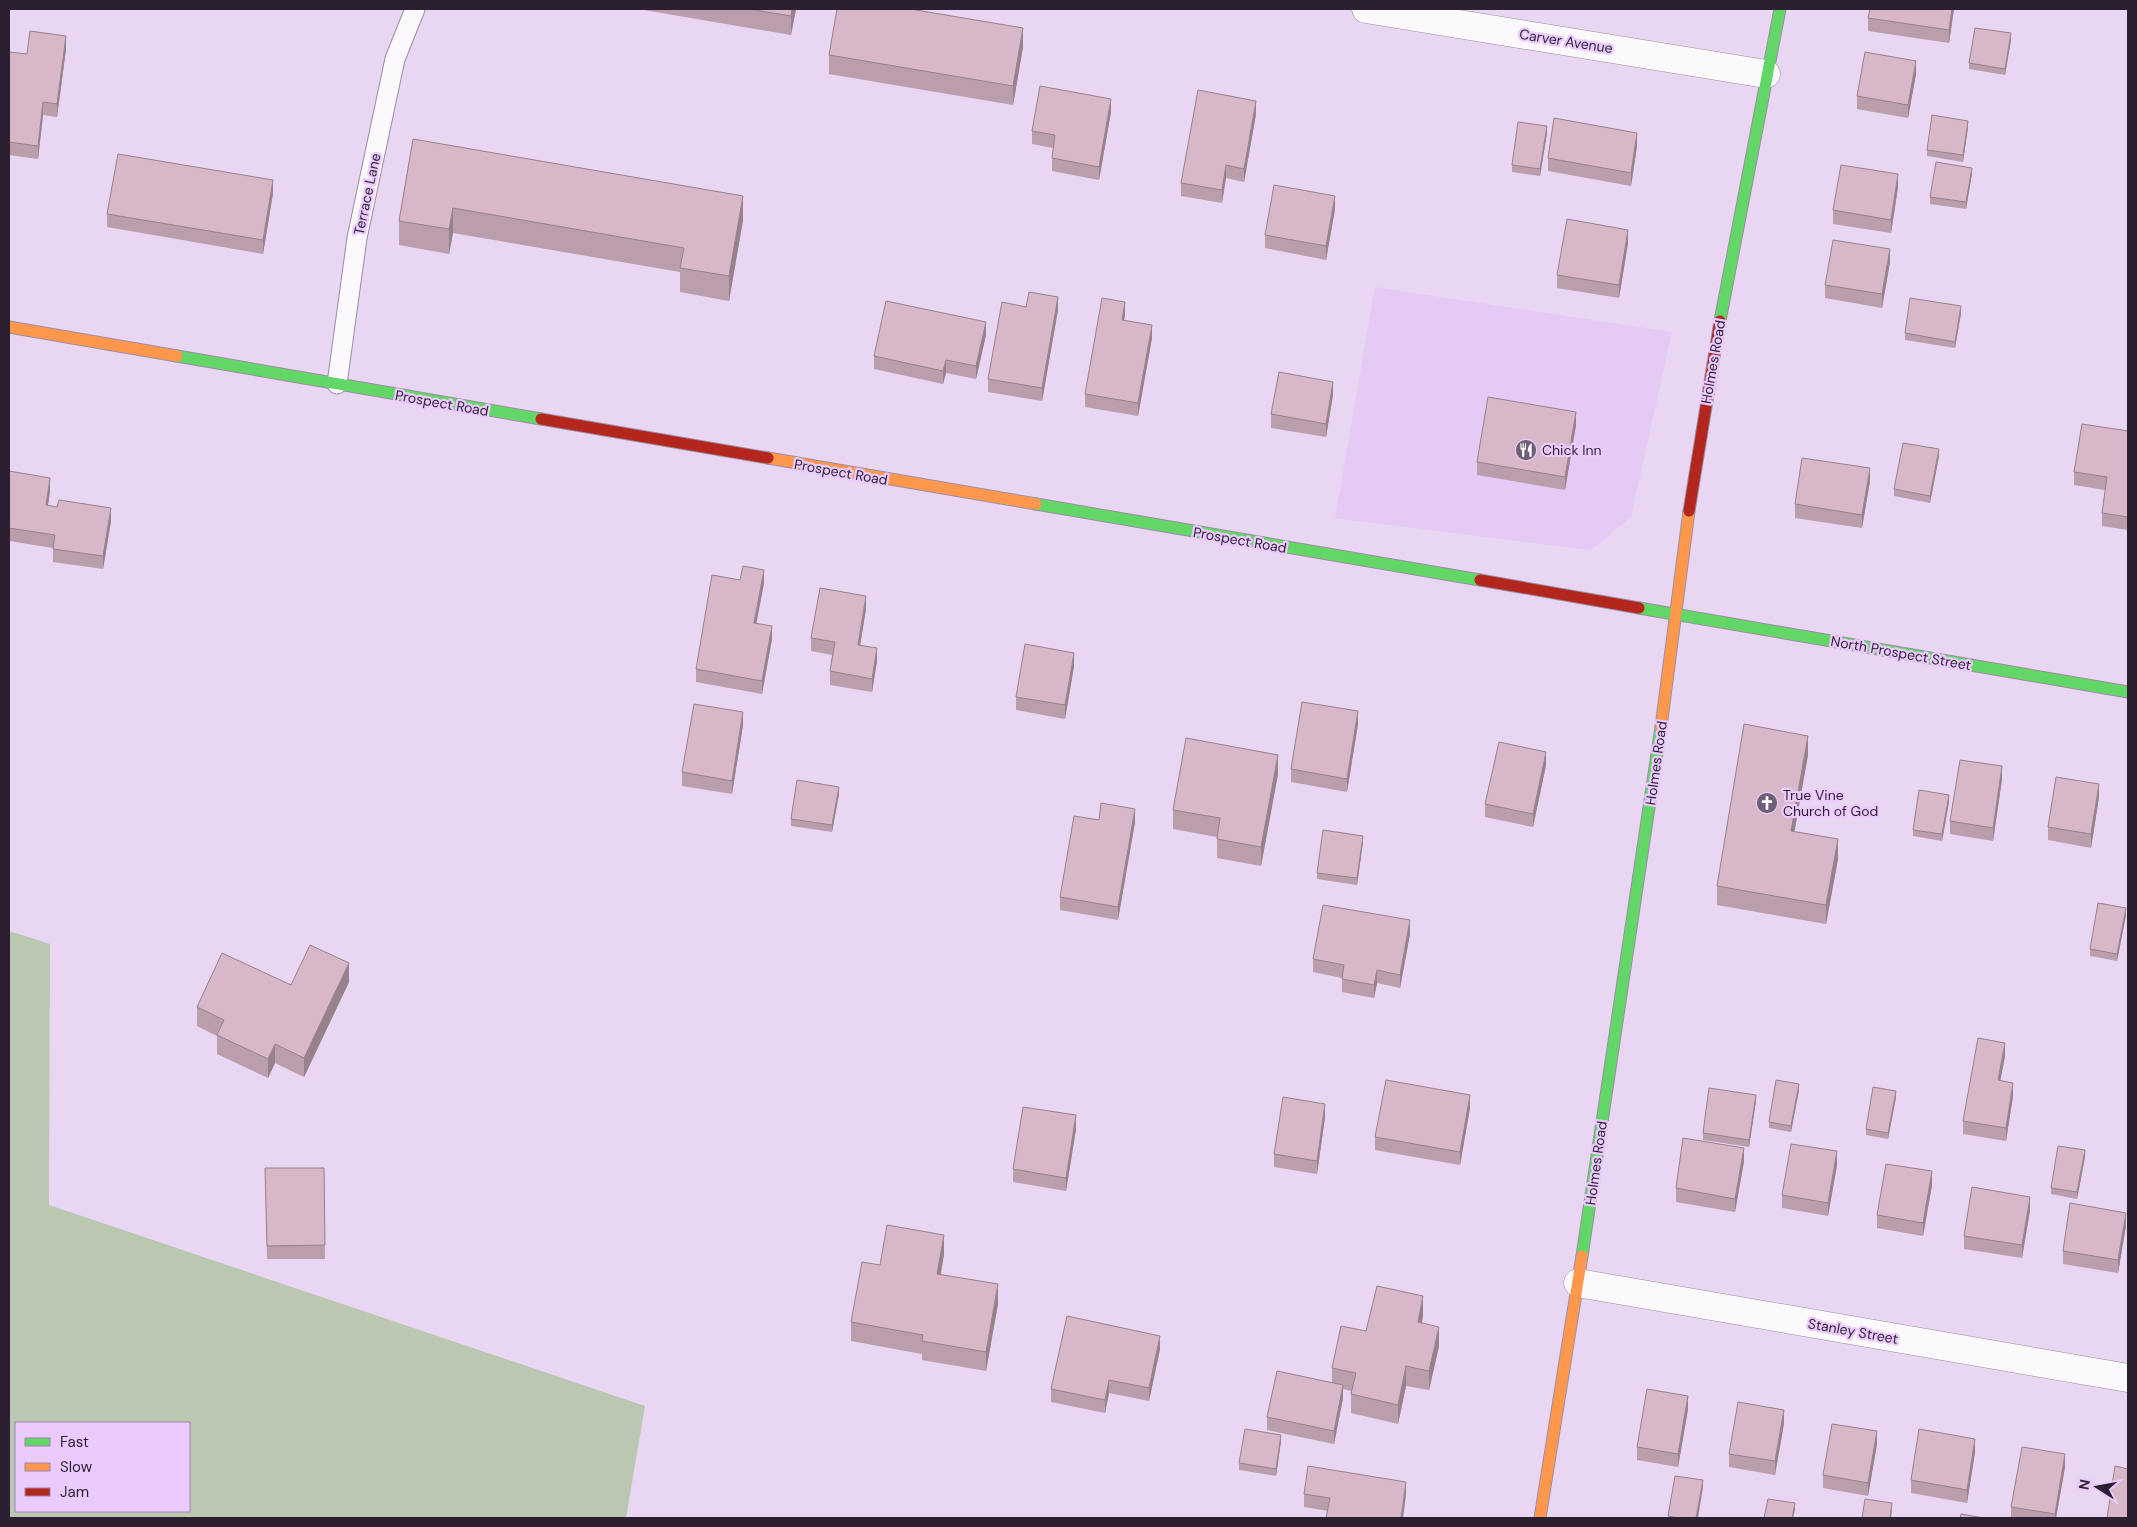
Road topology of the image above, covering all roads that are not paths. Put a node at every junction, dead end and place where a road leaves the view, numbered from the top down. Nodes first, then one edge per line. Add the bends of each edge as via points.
1 (416, 9) edge
2 (1366, 9) edge
3 (1780, 9) edge
4 (1766, 74) junction
5 (9, 328) edge
6 (337, 384) junction
7 (1674, 614) junction
8 (2128, 692) edge
9 (1578, 1283) junction
10 (2128, 1378) edge
11 (1540, 1518) edge

1 - 6 lane, Terrace Lane via 395,59 357,238
2 - 4 street, Carver Avenue
3 - 4 main road, Holmes Road
4 - 7 main road, Holmes Road via 1711,370
5 - 6 main road, Prospect Road
6 - 7 main road, Prospect Road
7 - 8 main road, North Prospect Street
7 - 9 main road, Holmes Road via 1667,687
9 - 10 street, Stanley Street
9 - 11 main road, Holmes Road

